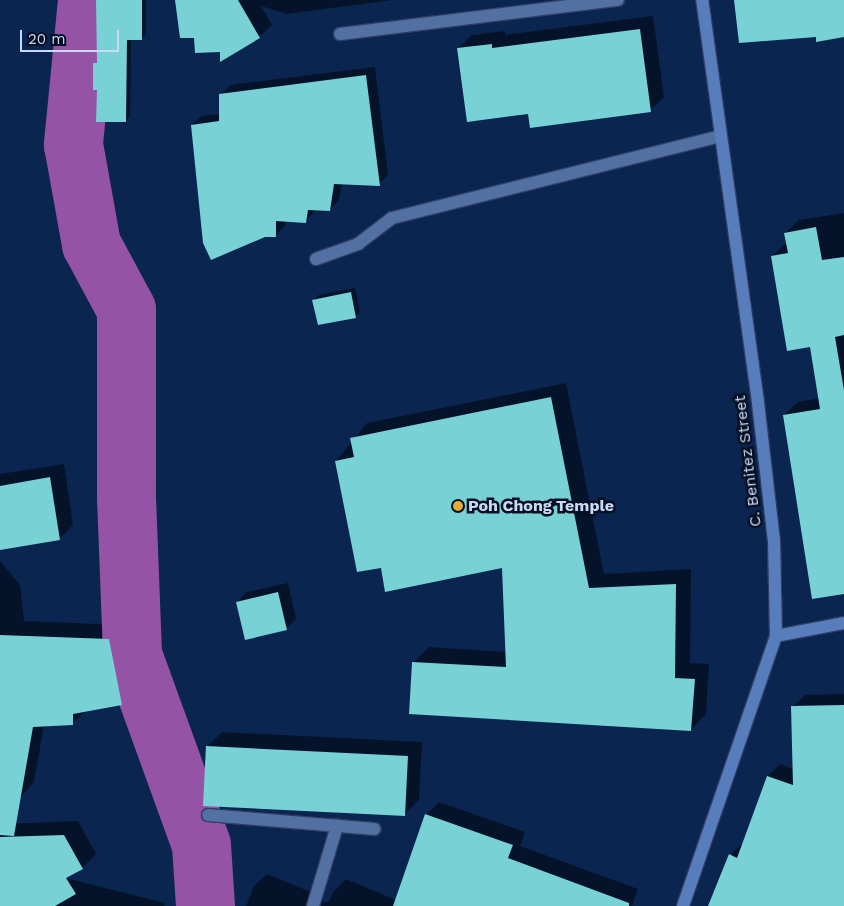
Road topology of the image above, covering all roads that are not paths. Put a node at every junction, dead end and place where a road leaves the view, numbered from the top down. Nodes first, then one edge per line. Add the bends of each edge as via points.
1 (618, 0) edge
2 (702, 0) edge
3 (340, 34) dead end
4 (721, 136) junction
5 (316, 260) dead end
6 (844, 623) edge
7 (776, 636) junction
8 (208, 815) dead end
9 (337, 826) junction
10 (374, 829) dead end
11 (313, 906) edge
12 (683, 906) edge

1 - 3 lane
2 - 4 main road, C. Benitez Street
4 - 5 lane via 392,218 358,244
4 - 7 main road, C. Benitez Street via 774,541
6 - 7 main road
7 - 12 main road, C. Benitez Street
8 - 9 lane
9 - 10 lane
9 - 11 lane

